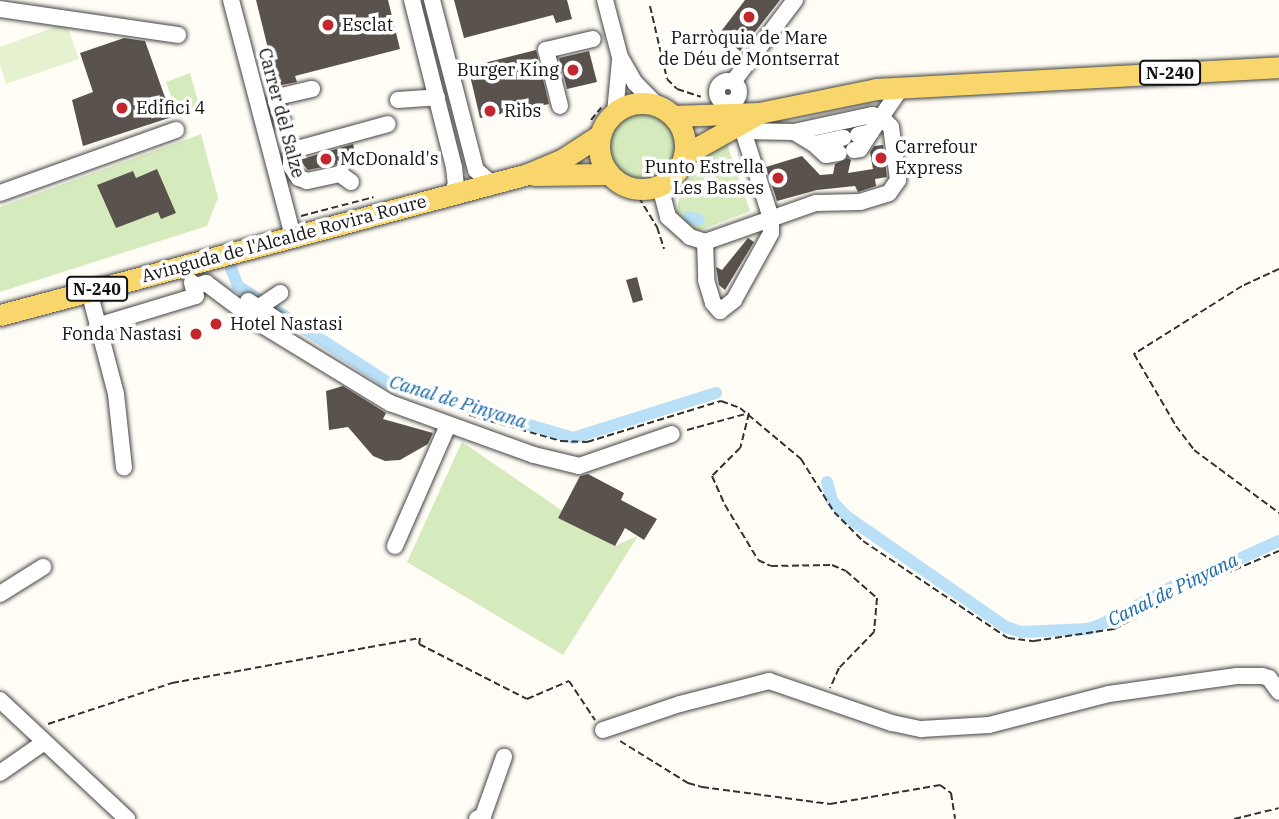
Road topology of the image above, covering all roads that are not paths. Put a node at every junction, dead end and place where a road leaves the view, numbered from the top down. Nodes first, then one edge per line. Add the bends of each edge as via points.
1 (231, 0) edge
2 (412, 0) edge
3 (432, 0) edge
4 (605, 0) edge
5 (795, 0) edge
6 (0, 9) edge
7 (178, 35) dead end
8 (593, 39) dead end
9 (620, 57) junction
10 (1279, 67) edge
11 (452, 79) junction
12 (434, 86) junction
13 (901, 88) junction
14 (313, 89) dead end
15 (719, 99) road end
16 (398, 100) dead end
17 (560, 106) dead end
18 (665, 111) junction
19 (615, 113) junction
20 (759, 113) junction
21 (881, 117) junction
22 (283, 123) dead end
23 (388, 124) dead end
24 (740, 129) junction
25 (176, 130) dead end
26 (794, 132) junction
27 (600, 135) junction
28 (684, 155) junction
29 (528, 174) junction
30 (609, 174) junction
31 (667, 181) junction
32 (351, 182) dead end
33 (492, 184) junction
34 (0, 193) edge
35 (452, 194) junction
36 (664, 208) junction
37 (771, 218) junction
38 (657, 227) road end
39 (293, 236) junction
40 (705, 242) junction
41 (188, 264) junction
42 (193, 286) junction
43 (89, 291) junction
44 (224, 295) junction
45 (2, 313) edge
46 (277, 320) dead end
47 (97, 326) junction
48 (453, 419) junction
49 (672, 434) road end
50 (124, 468) dead end
51 (394, 546) dead end
52 (43, 567) dead end
53 (0, 594) edge
54 (1279, 692) edge
55 (0, 700) edge
56 (603, 730) road end
57 (37, 738) junction
58 (504, 757) dead end
59 (0, 774) edge
60 (127, 819) edge
61 (477, 819) edge

1 - 39 street, Carrer del Salze
2 - 12 street
3 - 11 street
4 - 9 street
5 - 15 street via 733,82 739,89 737,99 728,103
6 - 7 street
8 - 17 street via 546,50
9 - 18 street via 635,83
9 - 19 street
10 - 13 main road, N-240
11 - 12 street
11 - 33 street via 476,170
12 - 16 street
12 - 35 street via 455,176
13 - 20 main road, N-240 via 828,97
13 - 21 street
14 - 22 street via 277,97
18 - 19 main road, N-240 via 639,103
18 - 20 main road, N-240
18 - 28 main road via 683,134
19 - 27 main road, N-240
20 - 24 main road, N-240
21 - 26 street via 872,115
21 - 26 street via 853,142 814,144
21 - 37 street via 891,127 899,169 889,193 859,202 816,202
23 - 32 street via 291,154 291,166 299,178 307,181 340,174
24 - 26 street
24 - 28 main road, N-240
24 - 37 street
25 - 34 street
27 - 29 main road, N-240
27 - 30 main road via 600,156
28 - 31 main road, N-240
29 - 30 main road, N-240
29 - 33 main road, Avinguda de l'Alcalde Rovira Roure / N-240
30 - 31 main road via 633,188
31 - 36 street
33 - 35 main road, Avinguda de l'Alcalde Rovira Roure / N-240
35 - 39 main road, Avinguda de l'Alcalde Rovira Roure / N-240
36 - 38 street
36 - 40 street via 678,228
37 - 40 street
37 - 40 street via 771,233 734,300 720,312 706,280
39 - 41 main road, Avinguda de l'Alcalde Rovira Roure / N-240
41 - 42 street
41 - 43 main road, Avinguda de l'Alcalde Rovira Roure / N-240
42 - 44 street via 206,284
42 - 47 street via 196,296
43 - 45 main road, Avinguda de l'Alcalde Rovira Roure / N-240
43 - 47 street
44 - 46 street via 233,292 267,302
44 - 48 street via 262,324 390,403
47 - 50 street via 116,394
48 - 49 street via 534,455 579,466
48 - 51 street
52 - 53 street
54 - 56 street via 1269,678 1237,676 1110,694 989,725 921,729 769,681
55 - 57 street
57 - 59 street
57 - 60 street
58 - 61 street via 483,816

